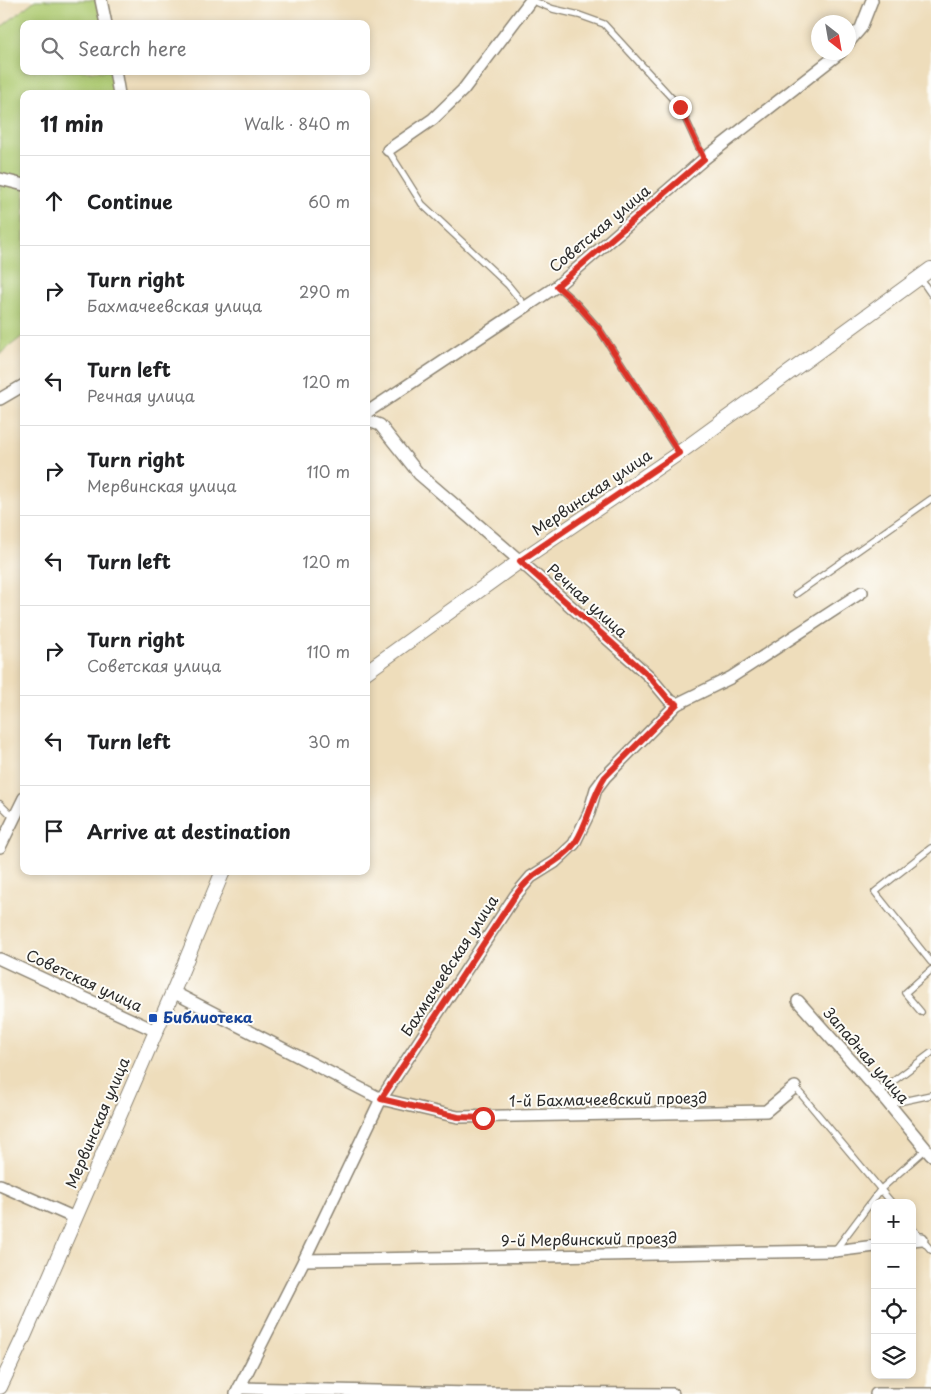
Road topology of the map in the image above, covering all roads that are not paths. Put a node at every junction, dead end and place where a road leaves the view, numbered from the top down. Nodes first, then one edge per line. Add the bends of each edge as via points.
1 (102, 0) edge
2 (531, 0) edge
3 (872, 0) edge
4 (105, 20) edge
5 (856, 34) edge
6 (831, 60) edge
7 (116, 75) edge
8 (118, 90) edge
9 (388, 150) joint
10 (704, 159) junction
11 (0, 179) edge
12 (20, 183) edge
13 (931, 269) edge
14 (920, 278) junction
15 (557, 286) junction
16 (931, 294) edge
17 (526, 307) junction
18 (20, 387) edge
19 (0, 399) edge
20 (370, 410) edge
21 (370, 421) edge
22 (679, 453) junction
23 (931, 499) edge
24 (520, 561) junction
25 (862, 592) dead end
26 (796, 594) dead end
27 (370, 669) edge
28 (677, 704) junction
29 (0, 804) edge
30 (20, 806) edge
31 (14, 818) junction
32 (0, 847) edge
33 (931, 848) edge
34 (221, 875) edge
35 (0, 959) edge
36 (931, 962) edge
37 (931, 970) edge
38 (173, 992) junction
39 (798, 1001) dead end
40 (921, 1012) dead end
41 (156, 1031) junction
42 (931, 1053) edge
43 (795, 1088) joint
44 (879, 1092) junction
45 (931, 1095) edge
46 (381, 1099) junction
47 (889, 1104) junction
48 (928, 1152) edge
49 (0, 1185) edge
50 (881, 1189) junction
51 (889, 1199) edge
52 (75, 1218) junction
53 (917, 1240) edge
54 (871, 1246) edge
55 (931, 1250) edge
56 (835, 1251) junction
57 (304, 1260) junction
58 (0, 1387) edge
59 (238, 1391) edge
60 (472, 1394) edge
61 (673, 1394) edge
62 (876, 1394) edge
63 (931, 1394) edge

1 - 4 street
2 - 9 street via 464,90 433,119
2 - 10 lane via 604,24 680,107
3 - 5 street
6 - 10 street, Советская улица
7 - 8 street
9 - 17 lane via 422,204 508,285
10 - 15 street, Советская улица
11 - 12 street
13 - 14 street, Мервинская улица
14 - 16 lane
14 - 22 street, Мервинская улица
15 - 17 street, Советская улица
15 - 22 lane via 599,329
17 - 20 street, Советская улица
18 - 19 street
21 - 24 street, Речная улица via 380,425 419,474
22 - 24 street, Мервинская улица
23 - 26 lane
24 - 27 street, Мервинская улица
24 - 28 street, Речная улица
25 - 28 street, Бахмачеевская улица via 730,678
28 - 46 street, Бахмачеевская улица via 596,789 589,814 574,844 532,877 515,896
29 - 31 lane
30 - 31 street
31 - 32 street
33 - 36 lane via 875,892
34 - 38 street, Мервинская улица
35 - 41 street, Советская улица
37 - 40 lane via 904,993
38 - 41 street, Мервинская улица
38 - 46 street, 1-й Бахмачеевский проезд
39 - 44 street, Западная улица
41 - 52 street, Мервинская улица
42 - 44 lane
43 - 46 street, 1-й Бахмачеевский проезд via 766,1111 458,1117
43 - 50 lane
44 - 47 street, Западная улица
45 - 47 lane
46 - 57 street, Бахмачеевская улица
47 - 48 street, Западная улица
48 - 50 lane
49 - 52 street
50 - 51 lane
50 - 56 lane
52 - 58 street, Мервинская улица
53 - 55 lane
54 - 56 street, 9-й Мервинский проезд
56 - 57 street, 9-й Мервинский проезд
57 - 59 street, Бахмачеевская улица
59 - 60 street
60 - 61 street
62 - 63 street

